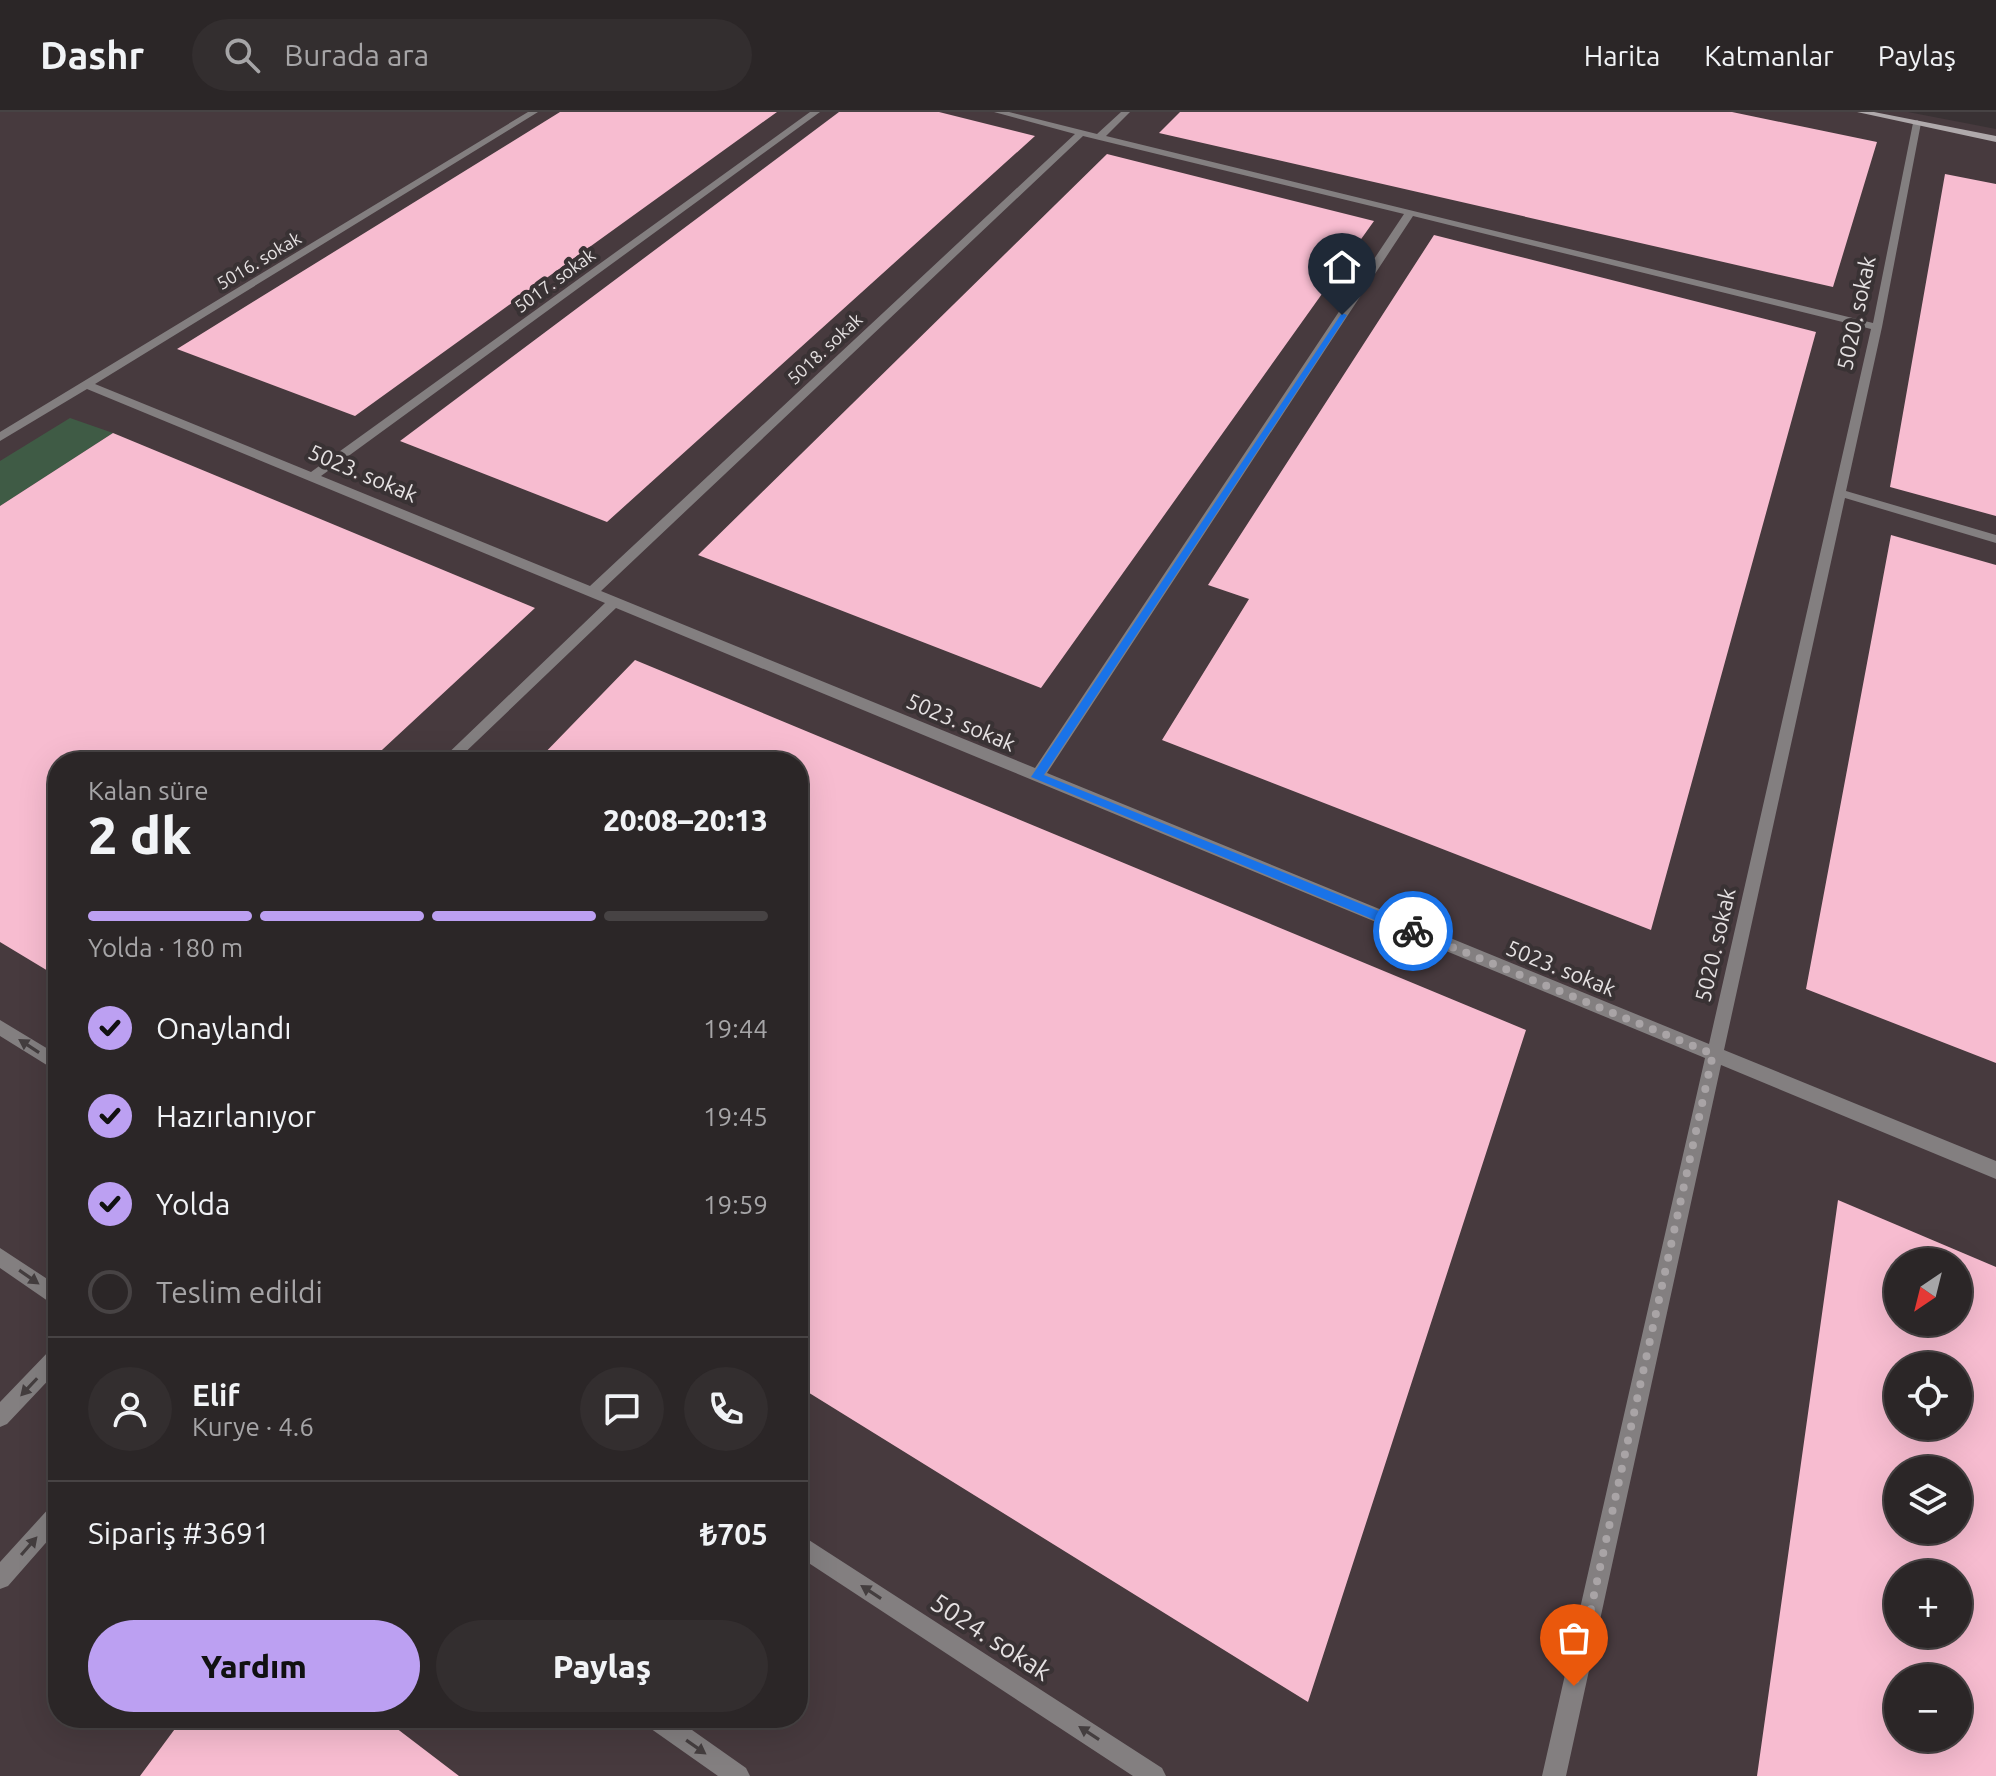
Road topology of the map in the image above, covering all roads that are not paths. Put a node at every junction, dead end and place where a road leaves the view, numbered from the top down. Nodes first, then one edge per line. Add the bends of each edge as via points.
1 (534, 112) edge
2 (816, 112) edge
3 (998, 112) edge
4 (1126, 112) edge
5 (1861, 112) edge
6 (1917, 123) junction
7 (1082, 132) junction
8 (1099, 137) junction
9 (1996, 139) edge
10 (1410, 213) junction
11 (1877, 327) junction
12 (88, 385) junction
13 (0, 437) edge
14 (313, 476) junction
15 (1840, 493) junction
16 (1996, 539) edge
17 (592, 592) junction
18 (615, 601) junction
19 (456, 752) edge
20 (1037, 777) junction
21 (0, 1027) edge
22 (1713, 1054) junction
23 (48, 1058) edge
24 (1996, 1170) edge
25 (0, 1257) edge
26 (48, 1291) edge
27 (48, 1367) edge
28 (0, 1417) edge
29 (48, 1524) edge
30 (808, 1551) edge
31 (0, 1578) edge
32 (669, 1728) edge
33 (738, 1776) edge
34 (1154, 1776) edge
35 (1554, 1776) edge

1 - 12 street, 5016. sokak
2 - 14 street, 5017. sokak
3 - 7 street
4 - 8 street
5 - 6 street
6 - 9 street
6 - 11 street, 5020. sokak
7 - 8 street
7 - 17 street, 5018. sokak
8 - 10 street
10 - 11 street
10 - 20 street
11 - 15 street, 5020. sokak
12 - 13 street, 5016. sokak
12 - 14 street, 5023. sokak
14 - 17 street, 5023. sokak
15 - 16 street
15 - 22 street, 5020. sokak
17 - 18 street, 5023. sokak
18 - 19 street
18 - 20 street, 5023. sokak
20 - 22 street, 5023. sokak
23 -> 21 street
22 - 24 street, 5023. sokak
22 - 35 street, 5020. sokak
25 -> 26 street
27 -> 28 street
31 -> 29 street
34 -> 30 street, 5024. sokak
32 -> 33 street

